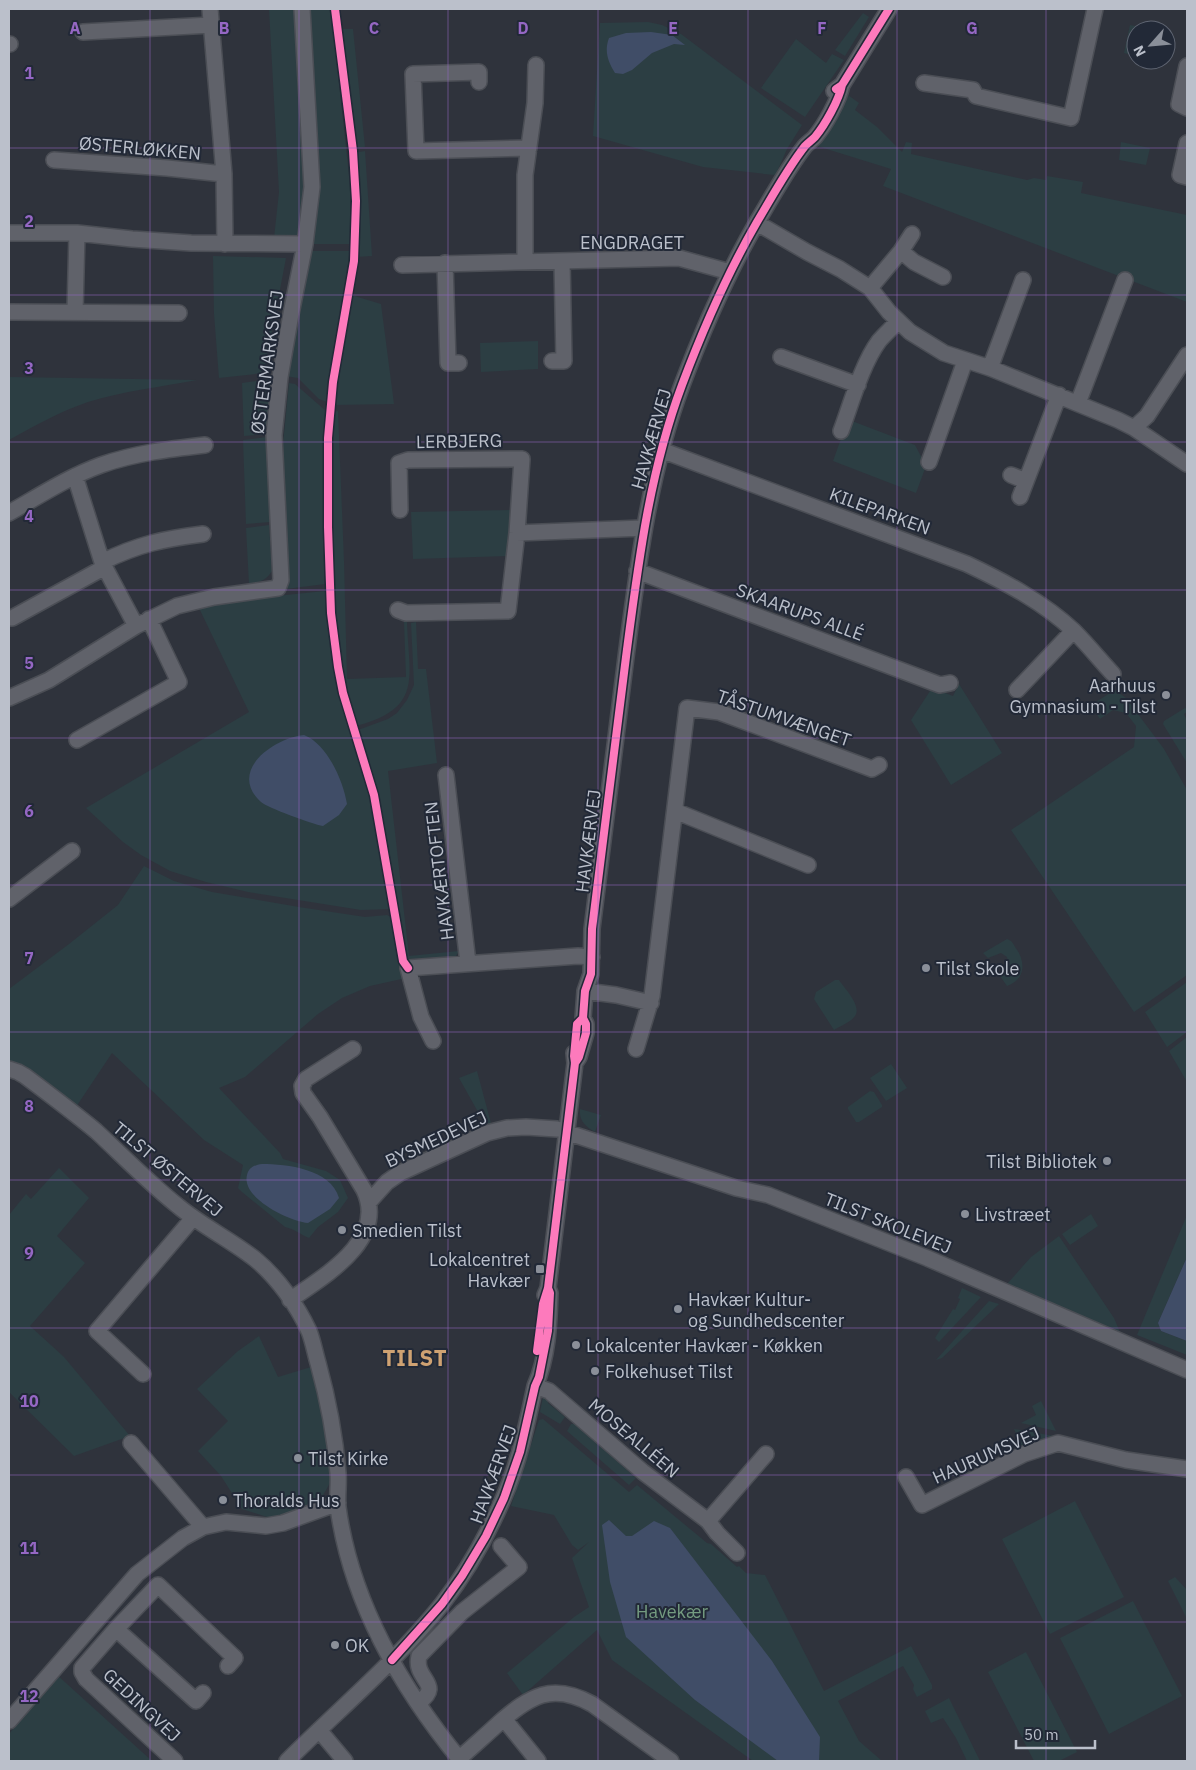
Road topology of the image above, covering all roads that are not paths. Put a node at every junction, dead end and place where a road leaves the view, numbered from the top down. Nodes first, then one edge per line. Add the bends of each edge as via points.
1 (210, 9) edge
2 (302, 9) edge
3 (889, 9) edge
4 (1096, 9) edge
5 (211, 25) junction
6 (83, 32) dead end
7 (536, 64) dead end
8 (1187, 66) edge
9 (479, 82) dead end
10 (924, 83) dead end
11 (1187, 108) edge
12 (1187, 143) edge
13 (529, 148) junction
14 (54, 160) dead end
15 (224, 174) junction
16 (1187, 177) edge
17 (756, 222) junction
18 (78, 233) junction
19 (9, 234) edge
20 (912, 234) dead end
21 (225, 244) junction
22 (305, 244) junction
23 (901, 251) junction
24 (562, 261) junction
25 (525, 262) junction
26 (402, 264) dead end
27 (445, 264) junction
28 (730, 272) junction
29 (943, 277) dead end
30 (1125, 280) dead end
31 (870, 288) junction
32 (1025, 288) dead end
33 (9, 312) edge
34 (75, 312) junction
35 (179, 313) dead end
36 (898, 321) junction
37 (1187, 355) edge
38 (781, 357) dead end
39 (552, 361) dead end
40 (965, 361) junction
41 (459, 363) dead end
42 (990, 368) junction
43 (858, 385) junction
44 (1059, 395) junction
45 (1078, 403) junction
46 (1134, 428) junction
47 (841, 431) dead end
48 (206, 445) dead end
49 (661, 450) junction
50 (929, 462) dead end
51 (1187, 464) edge
52 (1011, 475) dead end
53 (75, 476) junction
54 (1026, 481) junction
55 (1020, 497) dead end
56 (400, 510) dead end
57 (9, 513) edge
58 (643, 528) junction
59 (517, 533) junction
60 (204, 534) dead end
61 (104, 564) junction
62 (637, 571) junction
63 (398, 610) dead end
64 (12, 618) dead end
65 (142, 622) junction
66 (1074, 631) junction
67 (1114, 674) dead end
68 (950, 682) dead end
69 (1017, 690) dead end
70 (9, 698) edge
71 (77, 740) dead end
72 (879, 765) dead end
73 (446, 775) dead end
74 (675, 811) junction
75 (72, 851) dead end
76 (808, 865) dead end
77 (9, 899) edge
78 (589, 957) junction
79 (468, 963) junction
80 (585, 991) junction
81 (651, 1004) junction
82 (427, 1038) dead end
83 (353, 1049) dead end
84 (636, 1049) dead end
85 (9, 1069) edge
86 (562, 1131) junction
87 (369, 1202) junction
88 (193, 1218) junction
89 (290, 1300) junction
90 (1187, 1370) edge
91 (143, 1374) dead end
92 (535, 1386) junction
93 (131, 1443) dead end
94 (766, 1454) dead end
95 (1187, 1469) edge
96 (906, 1477) dead end
97 (338, 1504) junction
98 (708, 1521) junction
99 (203, 1527) junction
100 (501, 1546) dead end
101 (737, 1553) dead end
102 (105, 1610) junction
103 (118, 1626) junction
104 (392, 1660) junction
105 (228, 1666) dead end
106 (203, 1693) dead end
107 (418, 1703) junction
108 (504, 1719) junction
109 (9, 1721) edge
110 (319, 1730) junction
111 (460, 1760) edge
112 (175, 1761) edge
113 (287, 1761) edge
114 (345, 1761) edge
115 (538, 1761) edge
116 (671, 1761) edge

1 - 5 street, ØSTERLØKKEN
2 - 22 street, ØSTERMARKSVEJ via 312,187
3 - 17 street, HAVKÆRVEJ via 810,130 806,146
4 - 10 street via 1071,118 976,96 973,90
5 - 6 street
5 - 15 street, ØSTERLØKKEN
7 - 13 street
8 - 11 street via 1179,104
9 - 13 street via 479,72 413,74 416,151
12 - 16 street via 1180,175
13 - 25 street via 525,175
14 - 15 street, ØSTERLØKKEN
15 - 21 street, ØSTERLØKKEN
17 - 28 street, HAVKÆRVEJ
17 - 31 street
18 - 19 street
18 - 21 street
18 - 34 street
20 - 23 street
21 - 22 street
22 - 65 street, ØSTERMARKSVEJ via 283,359 274,435 281,580 278,588 177,606
23 - 29 street via 914,262
23 - 31 street
24 - 25 street, ENGDRAGET
24 - 28 street, ENGDRAGET via 679,258
24 - 39 street, ENGDRAGET via 564,361
25 - 27 street, ENGDRAGET
26 - 27 street, ENGDRAGET
27 - 41 street via 448,363
28 - 49 street, HAVKÆRVEJ via 701,334
30 - 45 street via 1118,310
31 - 36 street
32 - 42 street
33 - 34 street
34 - 35 street
36 - 40 street via 944,353
36 - 43 street via 871,355
37 - 46 street via 1147,416
38 - 43 street
40 - 42 street
40 - 50 street via 929,443
42 - 44 street
43 - 47 street
44 - 45 street
44 - 54 street
45 - 46 street
46 - 51 street
48 - 53 street via 134,455
49 - 58 street, HAVKÆRVEJ
49 - 66 street, KILEPARKEN via 967,564 1011,585
52 - 54 street
53 - 57 street
53 - 61 street
54 - 55 street
56 - 59 street, LERBJERG via 399,464 408,460 522,459
58 - 59 street
58 - 62 street, HAVKÆRVEJ
59 - 63 street, LERBJERG via 508,611 406,613
60 - 61 street via 137,546
61 - 64 street
61 - 65 street
62 - 68 street, SKAARUPS ALLÉ via 940,685
62 - 78 street, HAVKÆRVEJ
65 - 70 street, ØSTERMARKSVEJ via 49,680
65 - 71 street via 179,682
66 - 67 street, KILEPARKEN
66 - 69 street
72 - 74 street, TÅSTUMVÆNGET via 872,769 731,716 687,708
73 - 79 street, HAVKÆRTOFTEN
74 - 76 street
74 - 81 street, TÅSTUMVÆNGET
75 - 77 street
78 - 79 street, HAVKÆRTOFTEN
78 - 80 street, HAVKÆRVEJ via 583,974
79 - 82 street, HAVKÆRTOFTEN via 408,968
80 - 81 street
80 - 86 street, HAVKÆRVEJ via 583,1018 577,1024 575,1063
81 - 84 street, TÅSTUMVÆNGET
83 - 87 street via 306,1079 302,1086 303,1093
85 - 88 street, TILST ØSTERVEJ via 25,1076 70,1110
86 - 87 street, BYSMEDEVEJ via 526,1127 487,1132 400,1173
86 - 90 street, TILST SKOLEVEJ via 729,1186 768,1195 927,1258
86 - 92 street, HAVKÆRVEJ via 548,1288 539,1330
87 - 89 street via 368,1221 349,1256
88 - 89 street, TILST ØSTERVEJ via 256,1260
88 - 91 street via 97,1331
89 - 97 street, TILST ØSTERVEJ via 310,1333 324,1384 334,1435
92 - 98 street, MOSEALLÉEN via 549,1391 643,1472
92 - 104 street, HAVKÆRVEJ via 520,1452 486,1536 442,1604
93 - 99 street
94 - 98 street
95 - 96 street, HAURUMSVEJ via 1126,1460 1058,1443 1024,1454 922,1505
97 - 99 street via 283,1524 266,1526 226,1522
97 - 104 street via 354,1572 374,1629
98 - 101 street, MOSEALLÉEN
99 - 102 street via 159,1555
100 - 107 street, HAVKÆRVEJ via 519,1567 462,1612 419,1656 418,1670 430,1690
102 - 103 street
102 - 109 street
103 - 105 street, GEDINGVEJ via 158,1585 235,1658
103 - 106 street via 196,1702
103 - 112 street, GEDINGVEJ via 82,1672
104 - 107 street
104 - 110 street, HAVKÆRVEJ
107 - 111 street
108 - 111 street
108 - 115 street
108 - 116 street via 530,1699 548,1694 569,1694 592,1704
110 - 113 street, HAVKÆRVEJ
110 - 114 street

